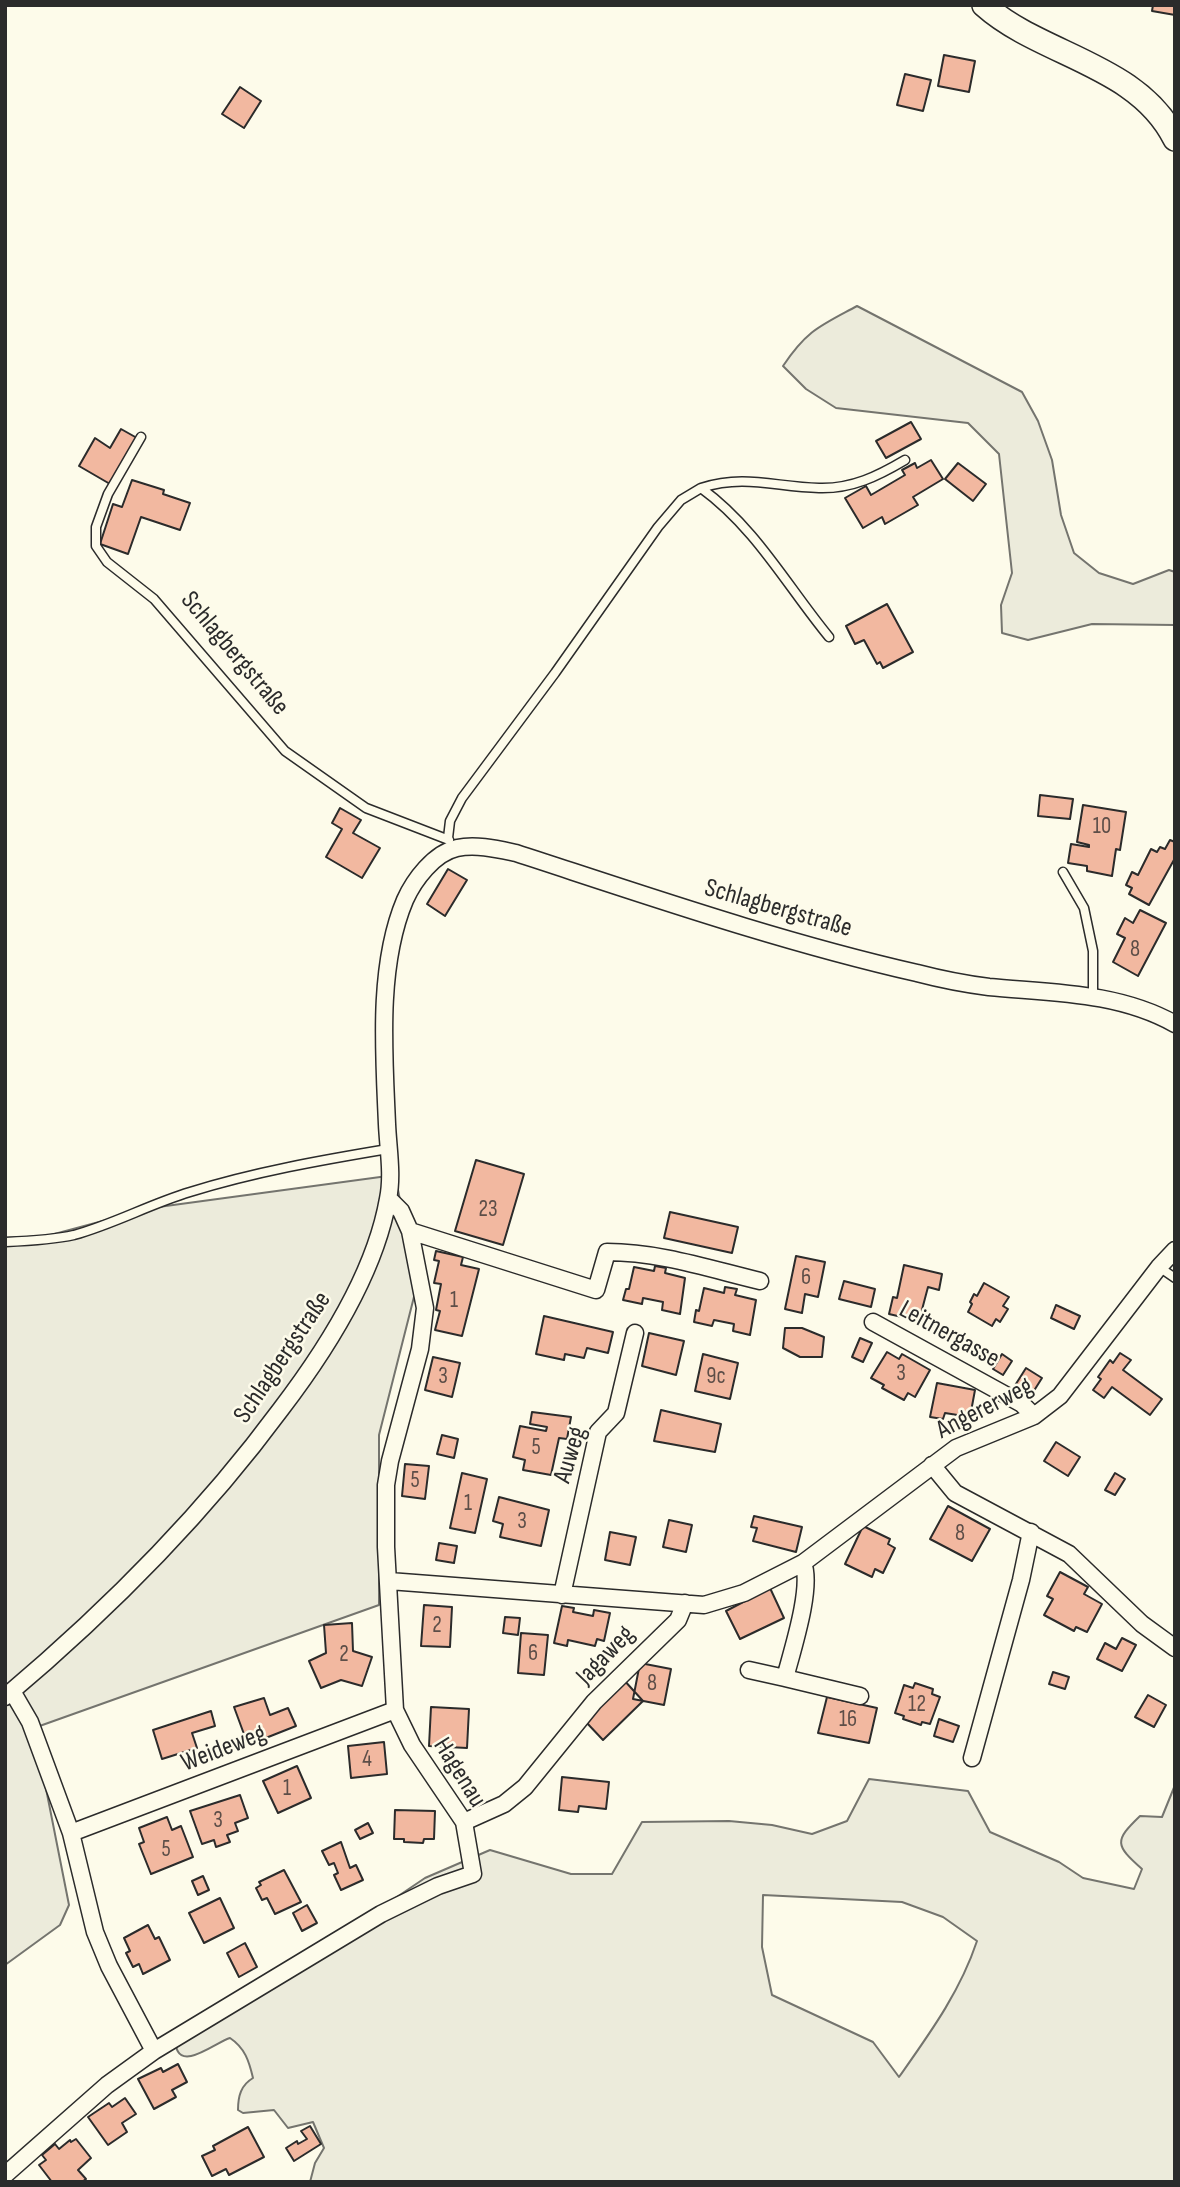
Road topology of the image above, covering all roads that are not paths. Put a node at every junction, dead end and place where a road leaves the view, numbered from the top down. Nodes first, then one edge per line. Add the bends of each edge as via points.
1 (984, 5) edge
2 (1175, 139) edge
3 (141, 437) dead end
4 (905, 460) dead end
5 (701, 488) junction
6 (830, 637) dead end
7 (451, 843) junction
8 (1063, 872) dead end
9 (1093, 997) junction
10 (1175, 1024) edge
11 (388, 1149) junction
12 (388, 1199) junction
13 (410, 1231) junction
14 (5, 1242) edge
15 (1175, 1250) edge
16 (1159, 1266) junction
17 (1175, 1278) edge
18 (760, 1281) dead end
19 (873, 1322) dead end
20 (635, 1333) dead end
21 (1034, 1416) junction
22 (932, 1465) junction
23 (1031, 1532) junction
24 (803, 1563) junction
25 (389, 1581) junction
26 (562, 1595) junction
27 (685, 1603) junction
28 (1175, 1648) edge
29 (750, 1670) dead end
30 (785, 1678) junction
31 (9, 1694) edge
32 (860, 1696) dead end
33 (395, 1710) junction
34 (972, 1758) dead end
35 (464, 1822) junction
36 (71, 1833) junction
37 (153, 2051) junction
38 (5, 2175) edge

1 - 2 main road via 1002,21 1136,92
3 - 7 lane, Schlagbergstraße via 101,509 94,537 102,554 154,599 285,751 366,808
4 - 5 lane via 873,478 839,487 737,480
5 - 6 lane via 761,545
5 - 7 lane via 673,509 462,798 450,821
7 - 9 street, Schlagbergstraße via 516,853 726,921 916,973
7 - 11 street, Schlagbergstraße via 413,884 397,926 382,1025
8 - 9 lane via 1084,908 1094,951
9 - 10 street, Schlagbergstraße via 1143,1009
11 - 12 street, Schlagbergstraße
11 - 14 lane via 218,1183 72,1235
12 - 13 street, Hagenau via 401,1211
12 - 31 street, Schlagbergstraße via 374,1248 336,1329 309,1374 247,1456 123,1590
13 - 18 street via 596,1290 607,1252 658,1257
13 - 25 street, Hagenau via 423,1289 424,1325 386,1485
15 - 16 street, Angererweg
16 - 17 lane
16 - 21 street, Angererweg via 1072,1383
19 - 21 street, Leitnergasse via 1022,1404
20 - 26 street, Auweg via 616,1413 598,1432
21 - 22 street, Angererweg via 966,1442
22 - 23 street, Angererweg via 955,1493
22 - 24 street
23 - 28 street, Angererweg via 1069,1554 1142,1624
23 - 34 street
24 - 27 street via 726,1600
24 - 30 street via 807,1587
25 - 26 street
25 - 33 street, Hagenau
26 - 27 street
27 - 35 street, Jagaweg via 678,1620 594,1702 525,1787 504,1804
29 - 30 street
30 - 32 street
31 - 36 street via 30,1723
33 - 35 street, Hagenau via 412,1745
33 - 36 street, Weideweg
35 - 37 street, Hagenau via 473,1874 381,1914
36 - 37 street via 95,1932
37 - 38 street, Hagenau

